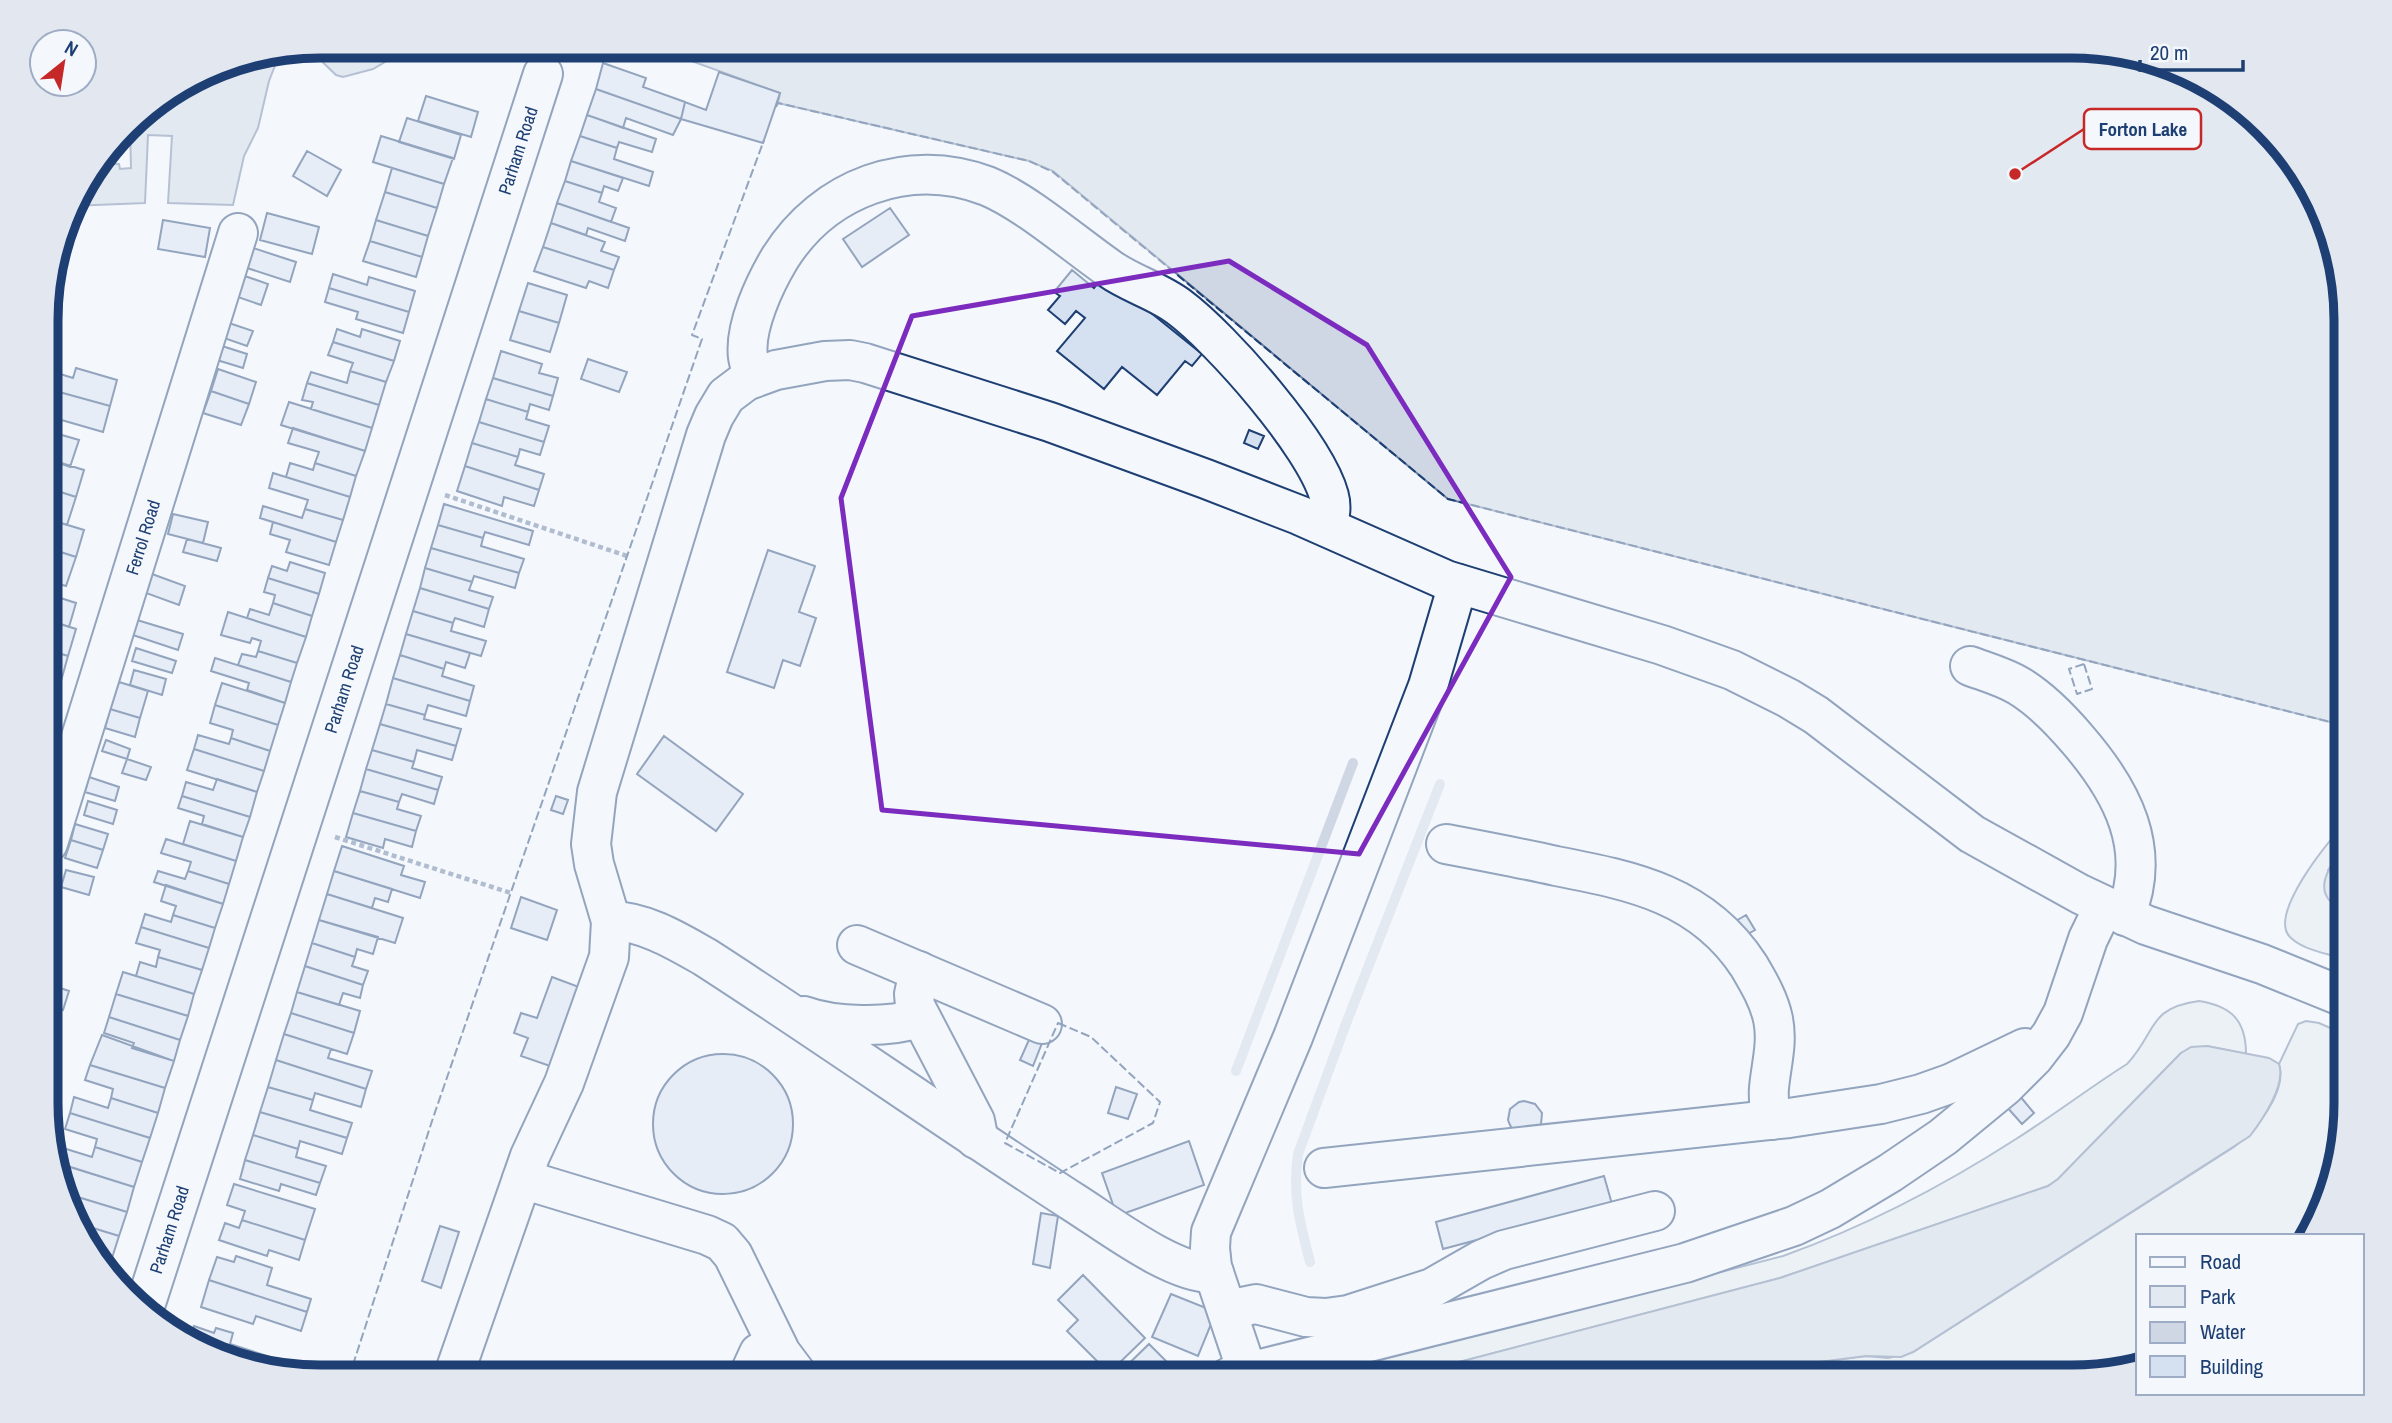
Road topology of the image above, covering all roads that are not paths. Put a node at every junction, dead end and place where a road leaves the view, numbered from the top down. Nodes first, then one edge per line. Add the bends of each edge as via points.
1 (543, 74) dead end
2 (238, 233) dead end
3 (755, 377) junction
4 (1326, 527) junction
5 (1458, 584) junction
6 (1970, 666) dead end
7 (58, 810) edge
8 (1446, 844) dead end
9 (2114, 911) junction
10 (611, 921) junction
11 (857, 945) dead end
12 (919, 971) junction
13 (2334, 993) edge
14 (783, 1007) junction
15 (919, 1018) junction
16 (1042, 1024) dead end
17 (2037, 1054) junction
18 (1771, 1120) junction
19 (976, 1139) junction
20 (1324, 1168) dead end
21 (522, 1180) junction
22 (1655, 1211) dead end
23 (1214, 1273) junction
24 (147, 1300) edge
25 (1227, 1310) junction
26 (776, 1344) junction
27 (457, 1365) edge
28 (754, 1365) edge
29 (789, 1365) edge
30 (1240, 1365) edge
31 (1282, 1365) edge

1 - 24 street, Parham Road
2 - 7 street, Ferrol Road
3 - 4 street via 825,360 865,363 1050,422
3 - 4 street via 748,343 761,296 776,264 814,216 848,193 886,179 944,176 977,183 1016,202 1119,275 1170,301 1206,330 1266,398 1314,463 1330,501
3 - 10 street via 726,396 706,435 602,769 591,844
4 - 5 street
5 - 9 street via 1662,645 1752,679 1816,715 1972,834
5 - 23 street via 1428,686 1293,1037 1214,1224 1210,1248
6 - 9 street via 2017,685 2036,699 2067,727 2115,788 2130,825 2134,891
8 - 18 street via 1637,883 1718,927 1756,978 1772,1017
9 - 13 street
9 - 17 street via 2088,939 2057,1025
10 - 14 street via 639,926 688,947
10 - 21 street via 604,972
11 - 12 street
12 - 15 street via 914,999
12 - 16 street
14 - 15 street via 835,1023
14 - 19 street
15 - 19 street via 975,1121
17 - 18 street via 2025,1048 1964,1078 1898,1100
17 - 31 street via 2005,1087 1917,1155 1794,1226 1655,1271
18 - 20 street
19 - 23 street via 1144,1247 1186,1268
21 - 26 street via 722,1242 733,1255
21 - 27 street
22 - 25 street via 1504,1250 1432,1288 1348,1315 1306,1317 1256,1304
23 - 25 street
25 - 30 street
26 - 28 street via 760,1353
26 - 29 street

